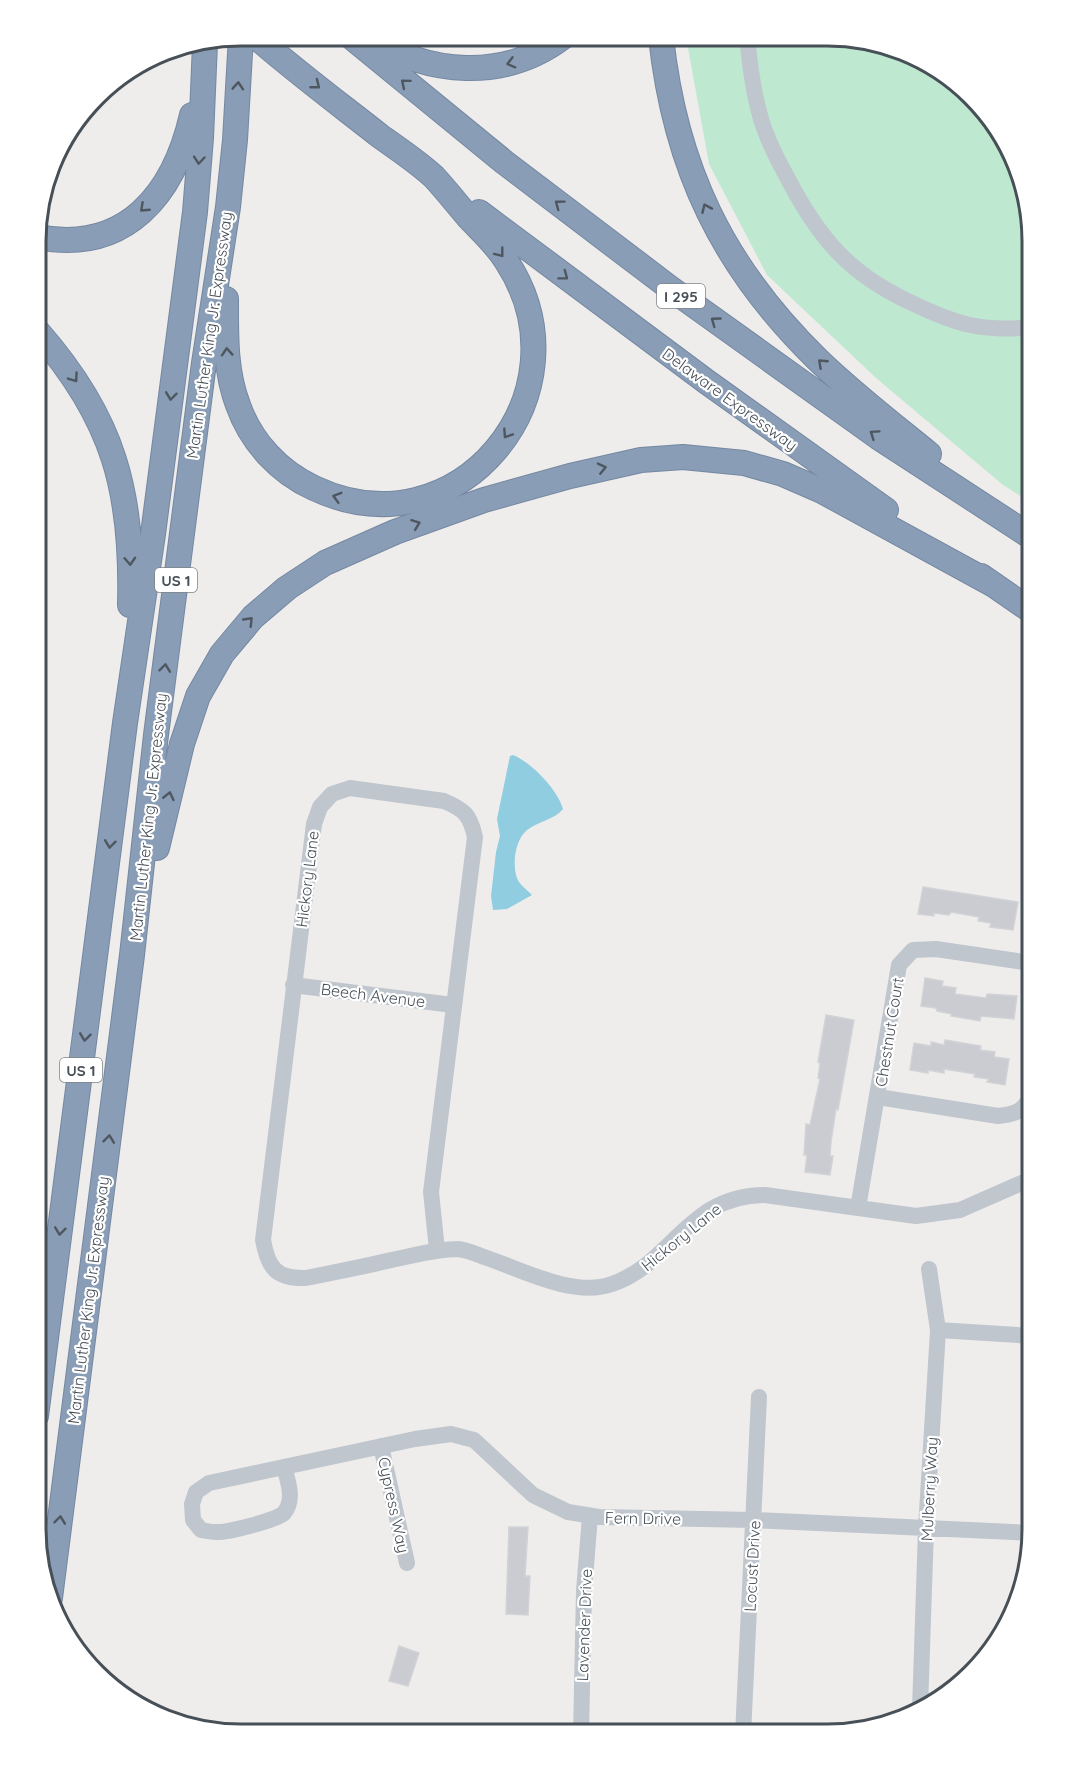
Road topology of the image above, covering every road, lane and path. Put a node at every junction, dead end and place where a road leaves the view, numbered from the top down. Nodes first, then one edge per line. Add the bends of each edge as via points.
1 (549, 46) edge
2 (662, 46) edge
3 (748, 46) edge
4 (240, 47) edge
5 (267, 47) edge
6 (363, 47) edge
7 (386, 47) edge
8 (204, 52) edge
9 (434, 177) junction
10 (228, 207) junction
11 (46, 238) edge
12 (1022, 328) edge
13 (46, 342) edge
14 (1022, 530) edge
15 (1022, 532) edge
16 (994, 585) junction
17 (1022, 604) edge
18 (125, 723) junction
19 (132, 955) junction
20 (1022, 962) edge
21 (293, 985) junction
22 (453, 1005) junction
23 (878, 1097) junction
24 (1022, 1108) edge
25 (1022, 1183) edge
26 (858, 1208) junction
27 (437, 1250) junction
28 (929, 1269) dead end
29 (938, 1330) junction
30 (1022, 1335) edge
31 (46, 1338) edge
32 (759, 1397) dead end
33 (381, 1446) junction
34 (284, 1467) junction
35 (590, 1516) junction
36 (754, 1520) junction
37 (926, 1529) junction
38 (1022, 1533) edge
39 (407, 1563) dead end
40 (53, 1577) edge
41 (920, 1700) edge
42 (580, 1724) edge
43 (744, 1724) edge

1 -> 7 highway via 516,62 471,69 423,62
14 -> 2 highway via 837,378 798,340 748,280 721,238 687,162 670,100
3 - 12 street via 761,120 774,151 804,210 852,267 890,293 937,315 972,327
10 -> 4 highway, Martin Luther King Jr. Expressway / US 1
5 -> 9 highway
15 -> 6 highway, I 295 via 878,437 670,288 504,162
8 -> 11 highway via 181,154 155,198 130,221 104,234 78,240
8 -> 18 highway, Martin Luther King Jr. Expressway / US 1 via 195,212
9 -> 10 highway via 497,248 515,275 532,324 534,368 522,410 489,458 452,486 404,502 372,504 322,492 282,469 251,433 238,404 227,353
9 -> 16 highway, Delaware Expressway via 716,389
19 -> 10 highway, Martin Luther King Jr. Expressway / US 1 via 156,735
13 -> 18 highway via 91,404 109,444 122,488 131,571
16 - 17 highway, Delaware Expressway
19 -> 16 highway via 182,744 210,674 237,634 278,595 325,563 395,532 484,500 570,476 661,457 703,457 764,467 802,481
18 -> 31 highway, Martin Luther King Jr. Expressway / US 1
40 -> 19 highway, Martin Luther King Jr. Expressway / US 1
20 - 23 street, Chestnut Court via 936,949 913,950 899,965
21 - 22 street, Beech Avenue
21 - 22 street, Hickory Lane via 314,824 320,807 332,794 350,788 444,801 471,819 475,837
21 - 27 street, Hickory Lane via 262,1240 266,1256 276,1272 290,1278 328,1274
22 - 27 street, Hickory Lane via 431,1192
23 - 24 street, Chestnut Court via 998,1116 1015,1114
23 - 26 street, Chestnut Court
25 - 26 street, Hickory Lane via 960,1210 916,1216
26 - 27 street, Hickory Lane via 745,1195 706,1212 637,1272 610,1285 583,1288 560,1284 461,1249
28 - 29 street, Mulberry Way
29 - 30 street
29 - 37 street, Mulberry Way
32 - 36 street, Locust Drive
33 - 34 street, Fern Drive
33 - 35 street, Fern Drive via 451,1434 474,1440 532,1495 568,1512
33 - 39 street, Cypress Way
34 - 34 street, Fern Drive via 209,1483 196,1492 193,1520 201,1530 217,1533 275,1520 285,1512 290,1497
35 - 36 street, Fern Drive
35 - 42 street, Lavender Drive
36 - 37 street, Fern Drive
36 - 43 street, Locust Drive
37 - 38 street, Fern Drive
37 - 41 street, Mulberry Way

